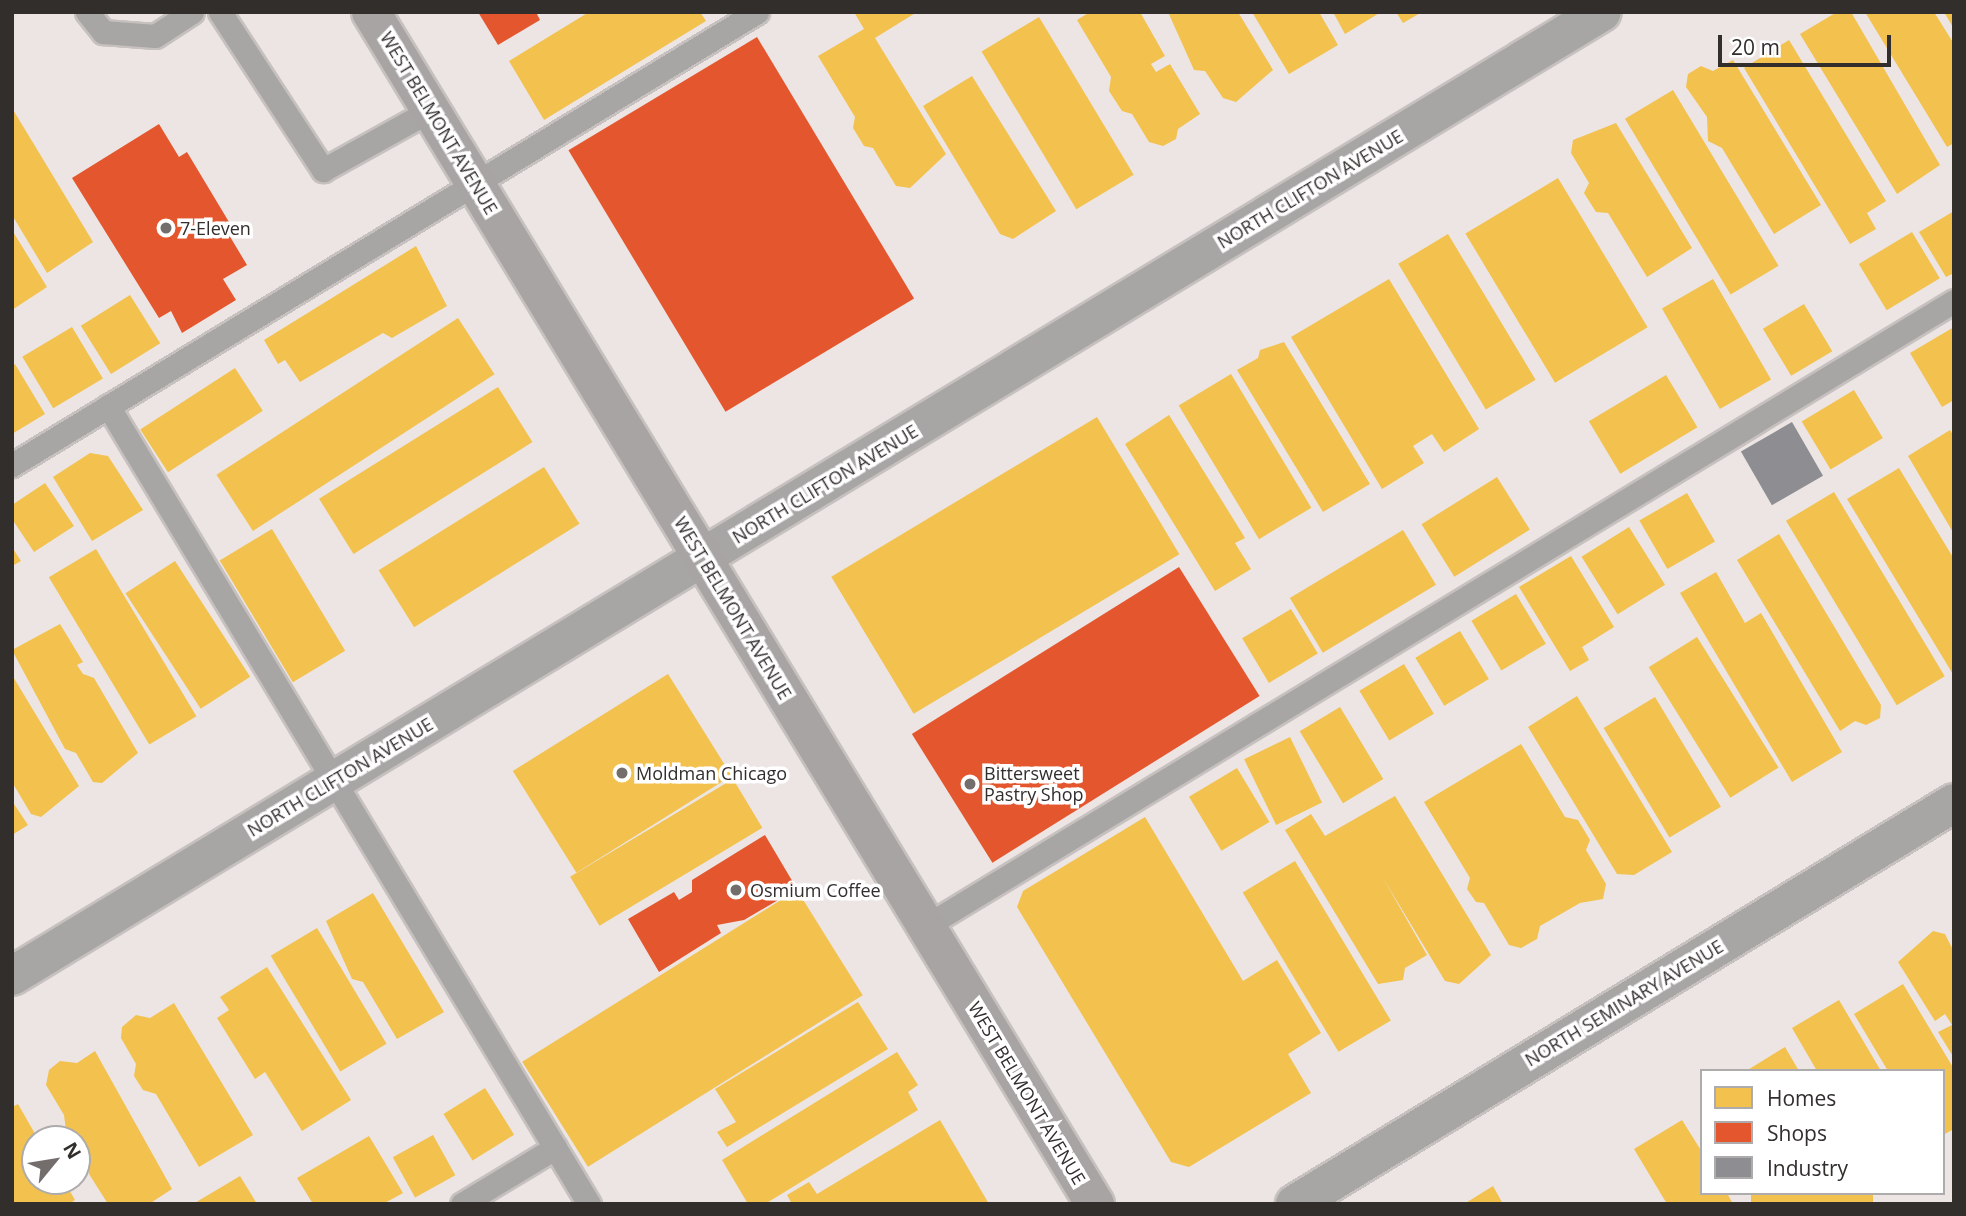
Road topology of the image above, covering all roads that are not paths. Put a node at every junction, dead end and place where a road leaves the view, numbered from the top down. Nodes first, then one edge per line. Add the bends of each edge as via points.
1 (87, 12) edge
2 (192, 12) edge
3 (220, 12) edge
4 (371, 12) edge
5 (757, 12) edge
6 (1602, 12) edge
7 (431, 110) junction
8 (475, 183) junction
9 (1954, 301) edge
10 (108, 407) junction
11 (12, 465) edge
12 (702, 558) junction
13 (334, 781) junction
14 (1954, 803) edge
15 (926, 926) junction
16 (12, 976) edge
17 (555, 1148) junction
18 (462, 1204) edge
19 (589, 1204) edge
20 (1095, 1204) edge
21 (1295, 1204) edge

1 - 2 lane via 103,32 155,36
3 - 7 lane via 323,170
4 - 7 main road, WEST BELMONT AVENUE
5 - 8 lane
6 - 12 street, NORTH CLIFTON AVENUE
7 - 8 main road, WEST BELMONT AVENUE
8 - 10 lane
8 - 12 main road, WEST BELMONT AVENUE
9 - 15 lane
10 - 11 lane
10 - 13 lane
12 - 13 street, NORTH CLIFTON AVENUE
12 - 15 main road, WEST BELMONT AVENUE
13 - 16 street, NORTH CLIFTON AVENUE
13 - 17 lane
14 - 21 street, NORTH SEMINARY AVENUE
15 - 20 main road, WEST BELMONT AVENUE
17 - 18 lane
17 - 19 lane

